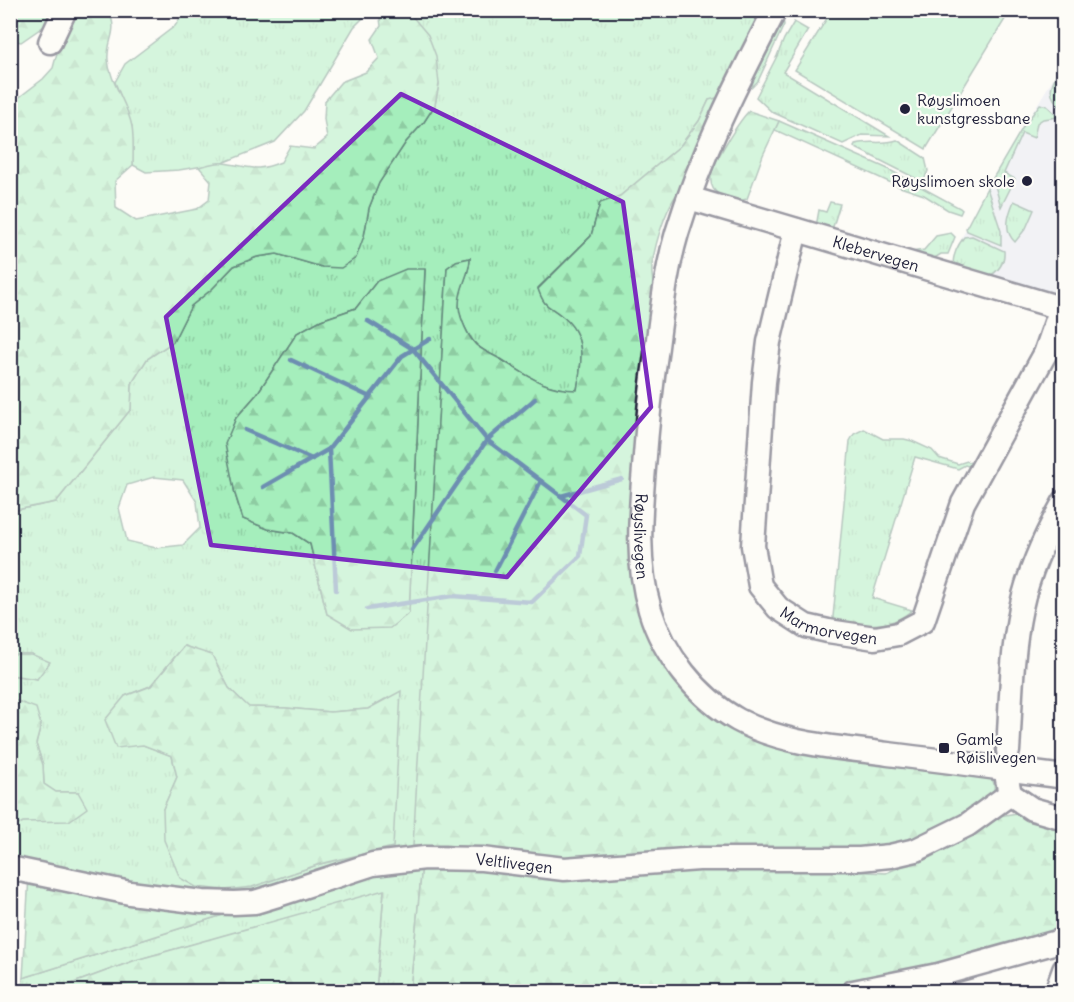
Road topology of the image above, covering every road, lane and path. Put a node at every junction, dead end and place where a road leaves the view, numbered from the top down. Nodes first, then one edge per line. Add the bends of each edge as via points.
1 (65, 10) edge
2 (775, 10) edge
3 (50, 42) dead end
4 (689, 198) junction
5 (796, 230) junction
6 (1062, 309) edge
7 (1064, 501) edge
8 (1007, 760) junction
9 (1064, 777) edge
10 (1010, 794) junction
11 (1064, 818) edge
12 (10, 868) edge
13 (1064, 940) edge
14 (1064, 970) edge
15 (854, 992) edge
16 (1056, 992) edge

1 - 3 street
2 - 4 street, Røyslivegen via 732,93
4 - 5 street, Klebervegen
4 - 8 street, Røyslivegen via 676,235 661,316 639,539 650,611 673,658 719,707 776,737 832,747
5 - 6 street, Klebervegen
5 - 6 street, Marmorvegen via 769,342 753,546 760,586 778,608 806,626 875,638 898,634 923,621 963,503 1046,354
7 - 8 street via 1038,553 1021,608 1013,657
8 - 9 street, Røyslivegen
8 - 10 street
10 - 11 street via 1032,809
10 - 12 street, Veltlivegen via 967,825 916,850 860,859 699,859 564,869 455,857 416,859 373,864 255,902 234,903 130,893
13 - 15 street via 938,975
14 - 16 street

